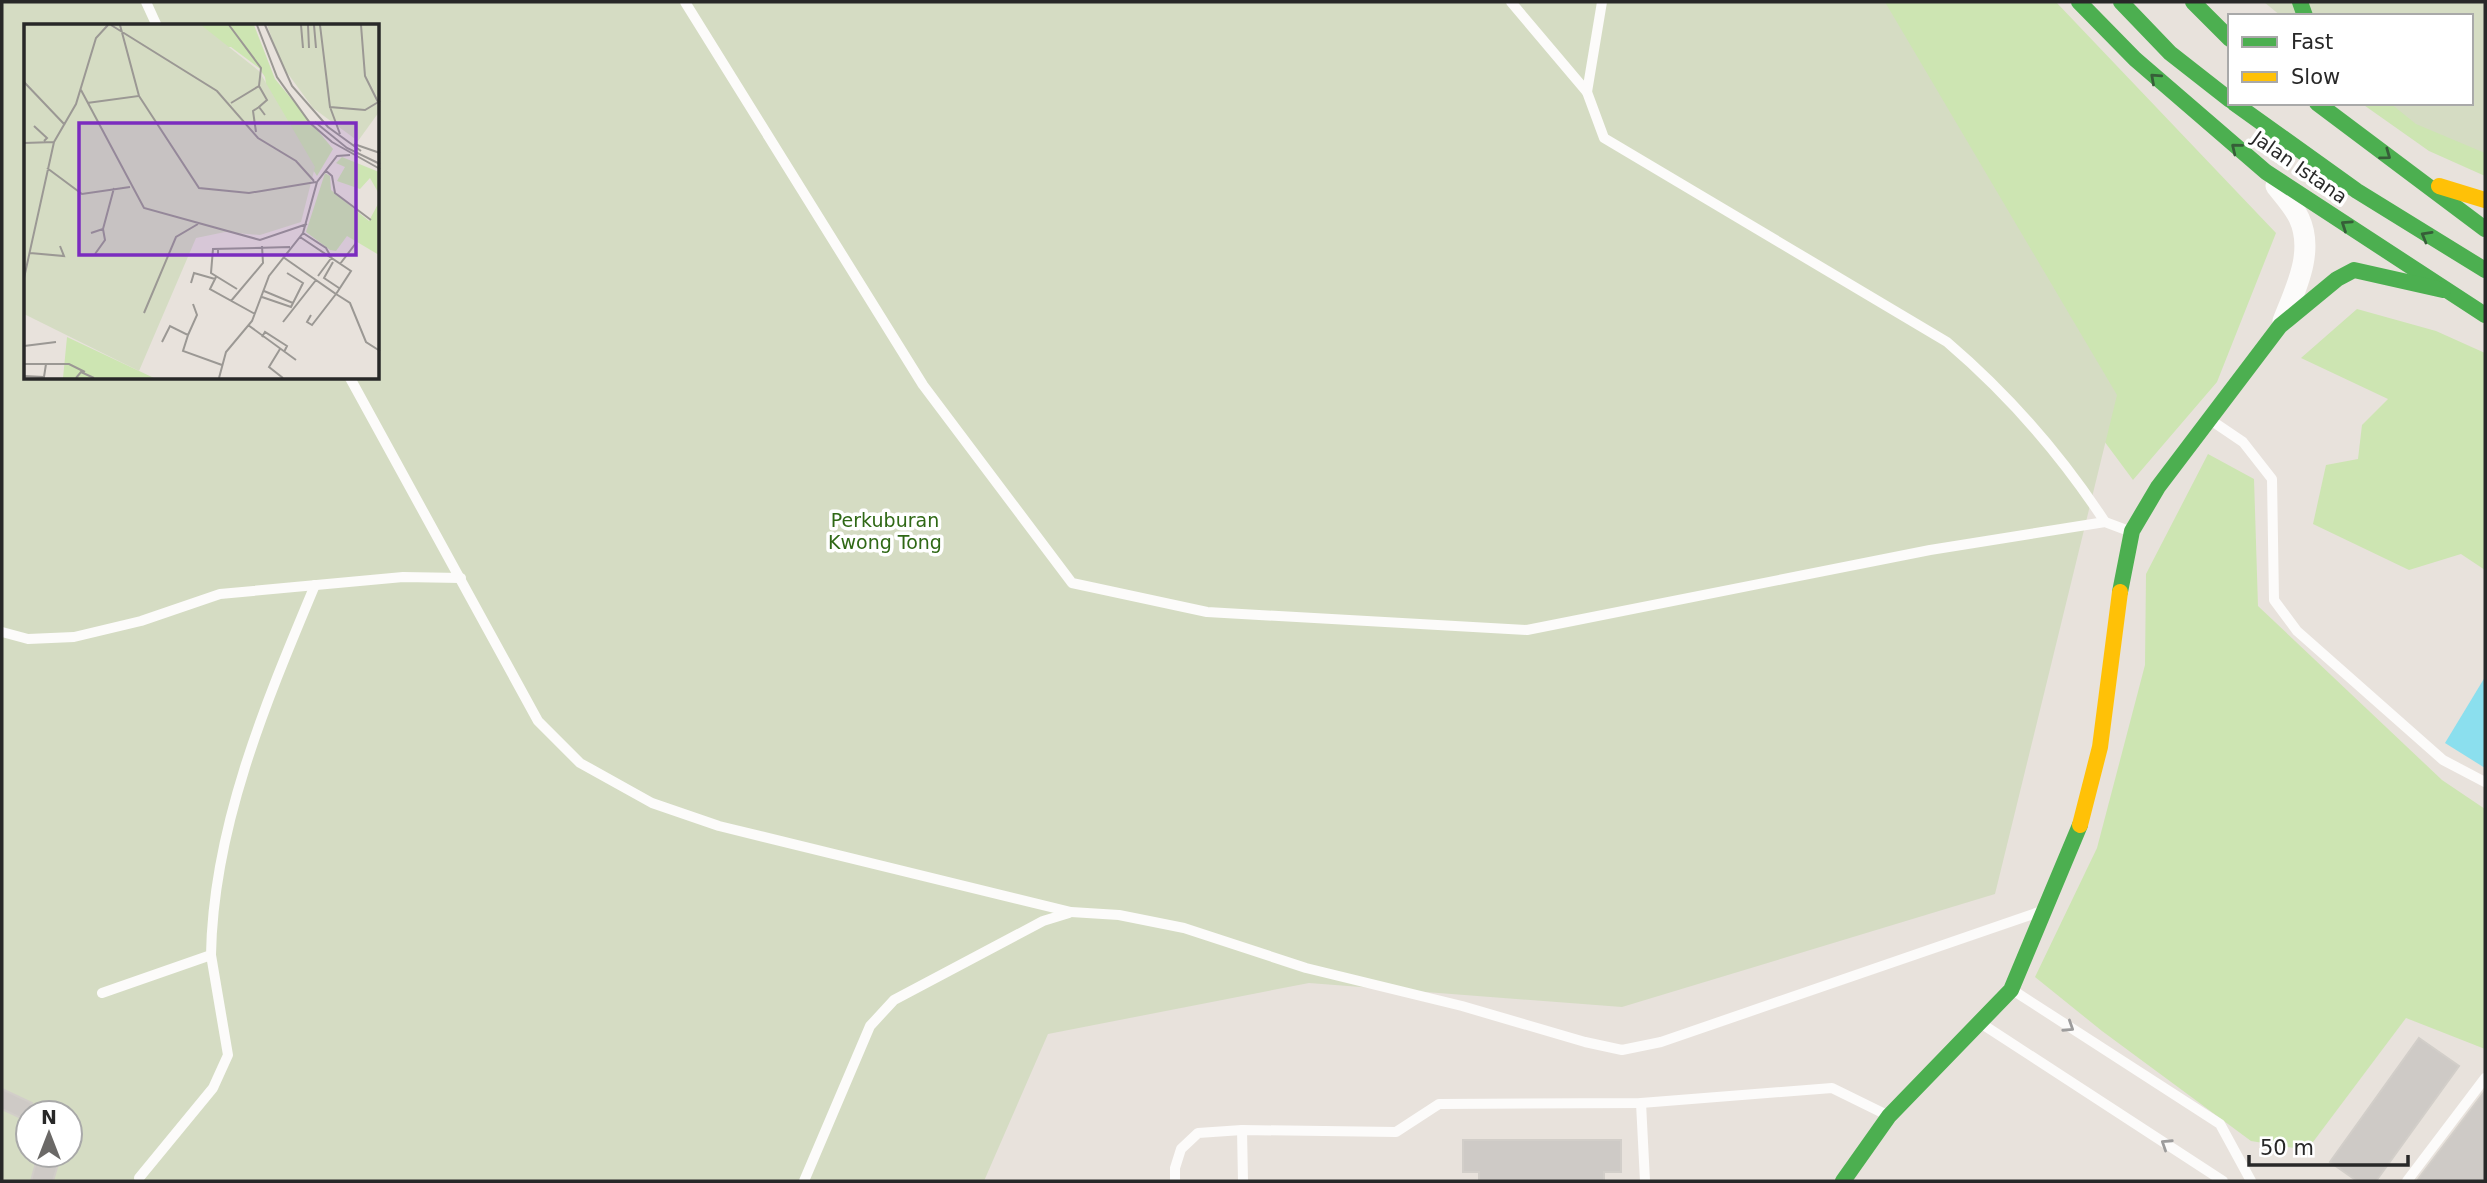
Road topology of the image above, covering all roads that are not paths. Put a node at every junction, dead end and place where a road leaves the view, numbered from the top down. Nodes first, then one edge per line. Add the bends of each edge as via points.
1 (146, 2) edge
2 (685, 2) edge
3 (1511, 2) edge
4 (1602, 2) edge
5 (2079, 2) edge
6 (2120, 2) edge
7 (2193, 2) edge
8 (156, 24) edge
9 (2228, 36) edge
10 (1587, 92) junction
11 (2228, 98) edge
12 (2237, 105) edge
13 (2320, 105) edge
14 (2341, 105) edge
15 (2351, 129) junction
16 (2266, 172) junction
17 (2421, 180) junction
18 (2485, 200) edge
19 (2485, 229) edge
20 (2485, 270) edge
21 (2443, 290) junction
22 (2485, 315) edge
23 (2280, 326) junction
24 (351, 380) edge
25 (2209, 419) junction
26 (2105, 522) junction
27 (2132, 531) junction
28 (461, 578) junction
29 (315, 585) junction
30 (2, 632) edge
31 (2485, 782) edge
32 (2045, 910) junction
33 (1071, 912) junction
34 (211, 955) junction
35 (2011, 990) junction
36 (102, 993) dead end
37 (1981, 1024) junction
38 (2485, 1078) edge
39 (1641, 1103) junction
40 (1889, 1116) junction
41 (1242, 1130) junction
42 (139, 1178) dead end
43 (804, 1181) edge
44 (1175, 1181) edge
45 (1243, 1181) edge
46 (1645, 1181) edge
47 (1843, 1181) edge
48 (2223, 1181) edge
49 (2251, 1181) edge
50 (2407, 1181) edge

1 - 8 lane
2 - 26 lane via 923,385 1072,583 1207,611 1527,630 1930,551
3 - 10 lane
4 - 10 lane
16 -> 5 main road, Jalan Istana via 2135,60
6 - 11 main road via 2170,53
7 - 9 main road
10 - 26 lane via 1604,138 1947,342 1994,382 2039,430
20 -> 12 main road via 2394,216
13 - 15 main road
14 - 15 main road
15 -> 17 main road
21 -> 16 main road, Jalan Istana
16 - 23 street via 2299,218 2304,235 2299,281
17 - 18 main road
17 - 19 main road
21 - 22 main road, Jalan Istana
21 - 23 main road via 2354,270
23 - 25 main road
24 - 28 lane
25 - 27 main road via 2158,487
25 - 31 lane via 2243,442 2272,478 2274,600 2297,631 2443,760
26 - 27 lane
27 - 32 main road via 2100,747 2079,829
28 - 29 lane via 403,577
28 - 33 lane via 538,721 580,762 652,803 719,826
29 - 30 lane via 220,594 141,621 74,637 28,639
29 - 34 lane via 262,718 229,825 212,905
32 - 33 lane via 1661,1042 1622,1050 1306,968 1184,928 1119,915
32 - 35 main road
33 - 43 lane via 1043,920 894,1000 870,1026
34 - 36 lane
34 - 42 lane via 228,1055 213,1088
35 - 37 main road
35 -> 49 lane via 2220,1125
37 - 40 main road
48 -> 37 lane
38 - 50 lane
39 - 40 lane via 1832,1088
39 - 41 lane via 1439,1104 1396,1132
39 - 46 lane
40 - 47 main road
41 - 44 lane via 1198,1133 1181,1149
41 - 45 lane

